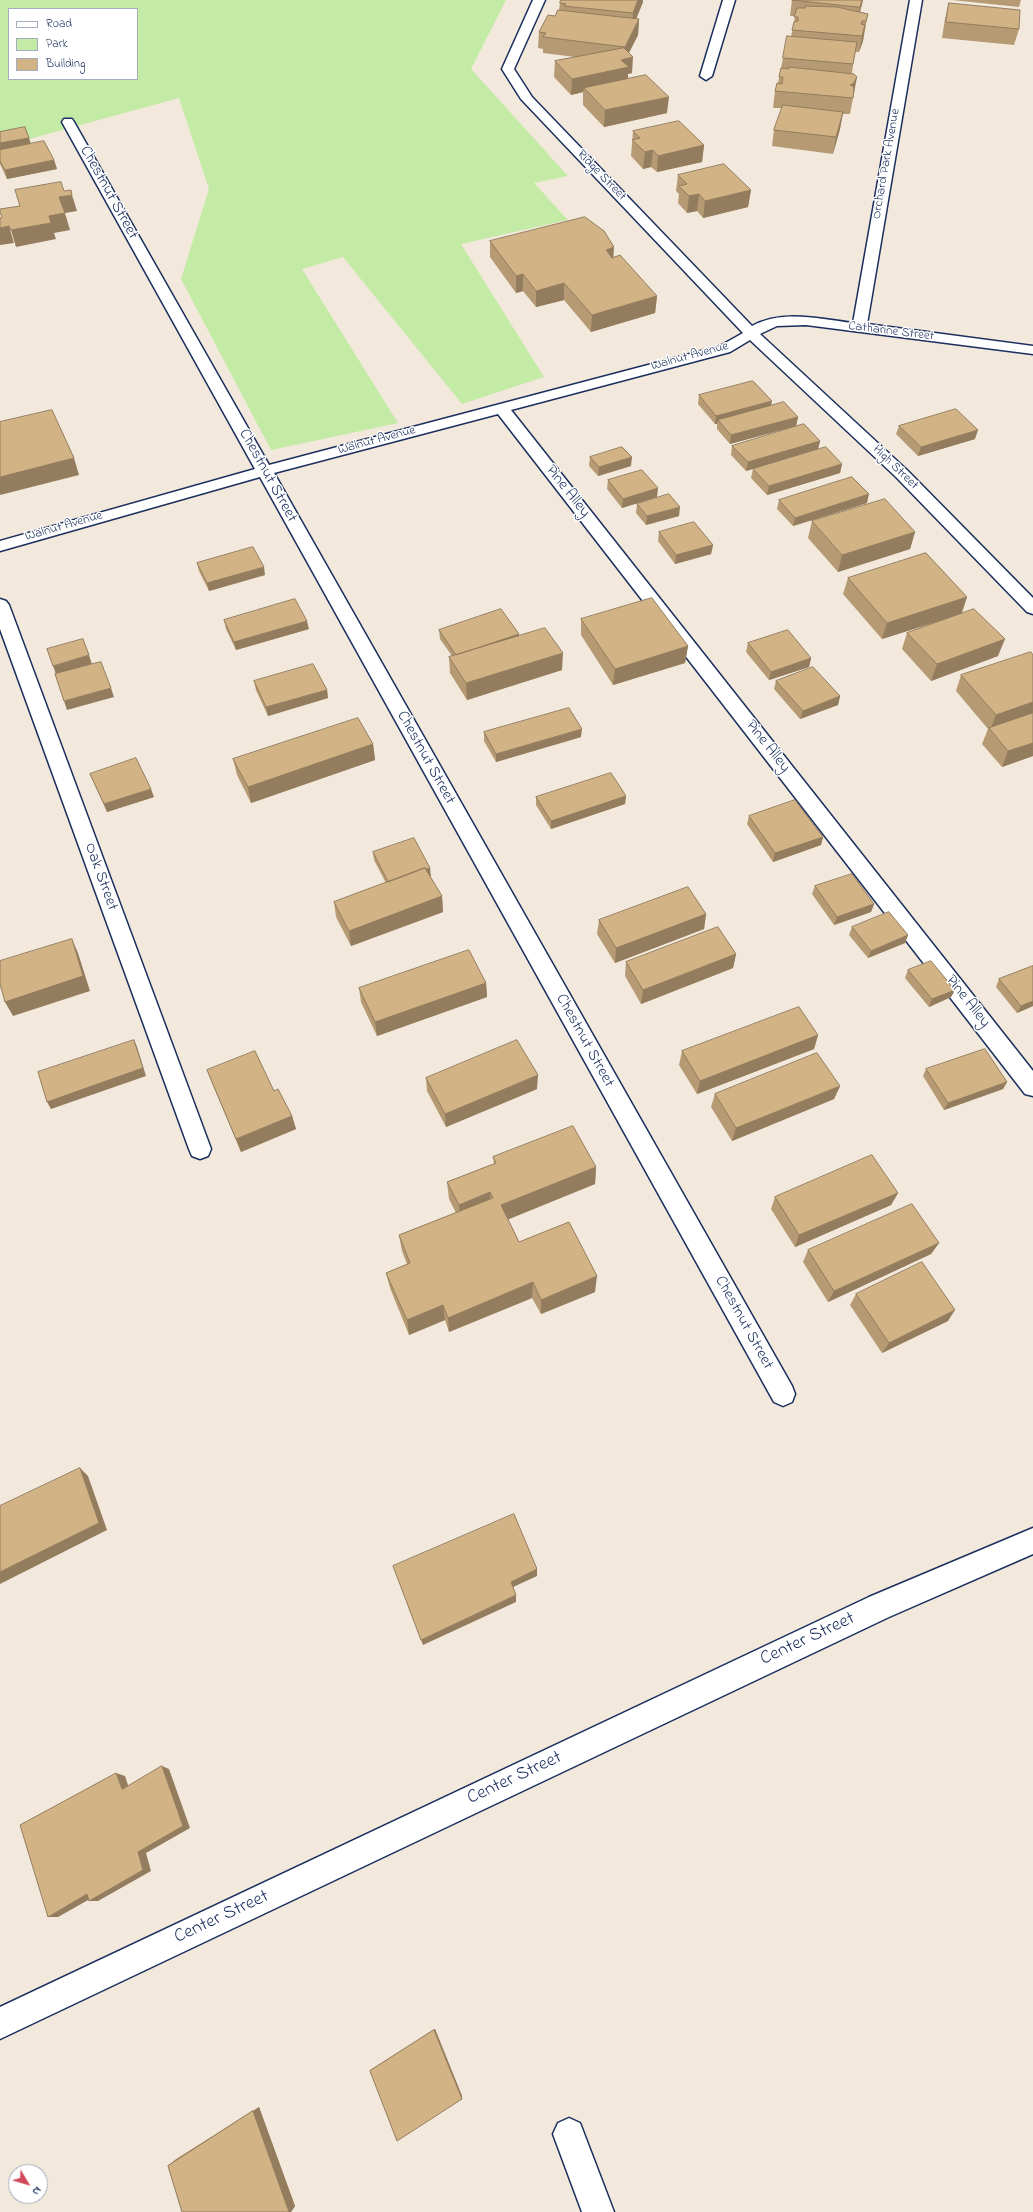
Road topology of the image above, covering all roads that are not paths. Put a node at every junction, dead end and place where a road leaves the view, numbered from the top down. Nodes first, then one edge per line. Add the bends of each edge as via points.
1 (540, 0) edge
2 (729, 0) edge
3 (916, 0) edge
4 (706, 76) dead end
5 (68, 122) dead end
6 (859, 328) junction
7 (751, 333) junction
8 (1033, 350) edge
9 (501, 407) junction
10 (264, 471) junction
11 (0, 546) edge
12 (0, 605) edge
13 (1033, 608) edge
14 (1033, 1087) edge
15 (200, 1149) dead end
16 (783, 1394) dead end
17 (1033, 1541) edge
18 (0, 2023) edge
19 (569, 2134) dead end
20 (598, 2212) edge

1 - 7 street, Ridge Street via 508,69 527,98
2 - 4 street
3 - 6 street, Orchard Park Avenue
5 - 10 street, Chestnut Street
6 - 7 street, Catharine Street via 791,321 769,324
6 - 8 street, Catharine Street
7 - 9 street, Walnut Avenue via 739,343 725,349
7 - 13 street, High Street via 902,474
9 - 10 street, Walnut Avenue
9 - 14 street, Pine Alley
10 - 11 street, Walnut Avenue
10 - 16 street, Chestnut Street
12 - 15 street, Oak Street
17 - 18 street, Center Street via 879,1607
19 - 20 street

